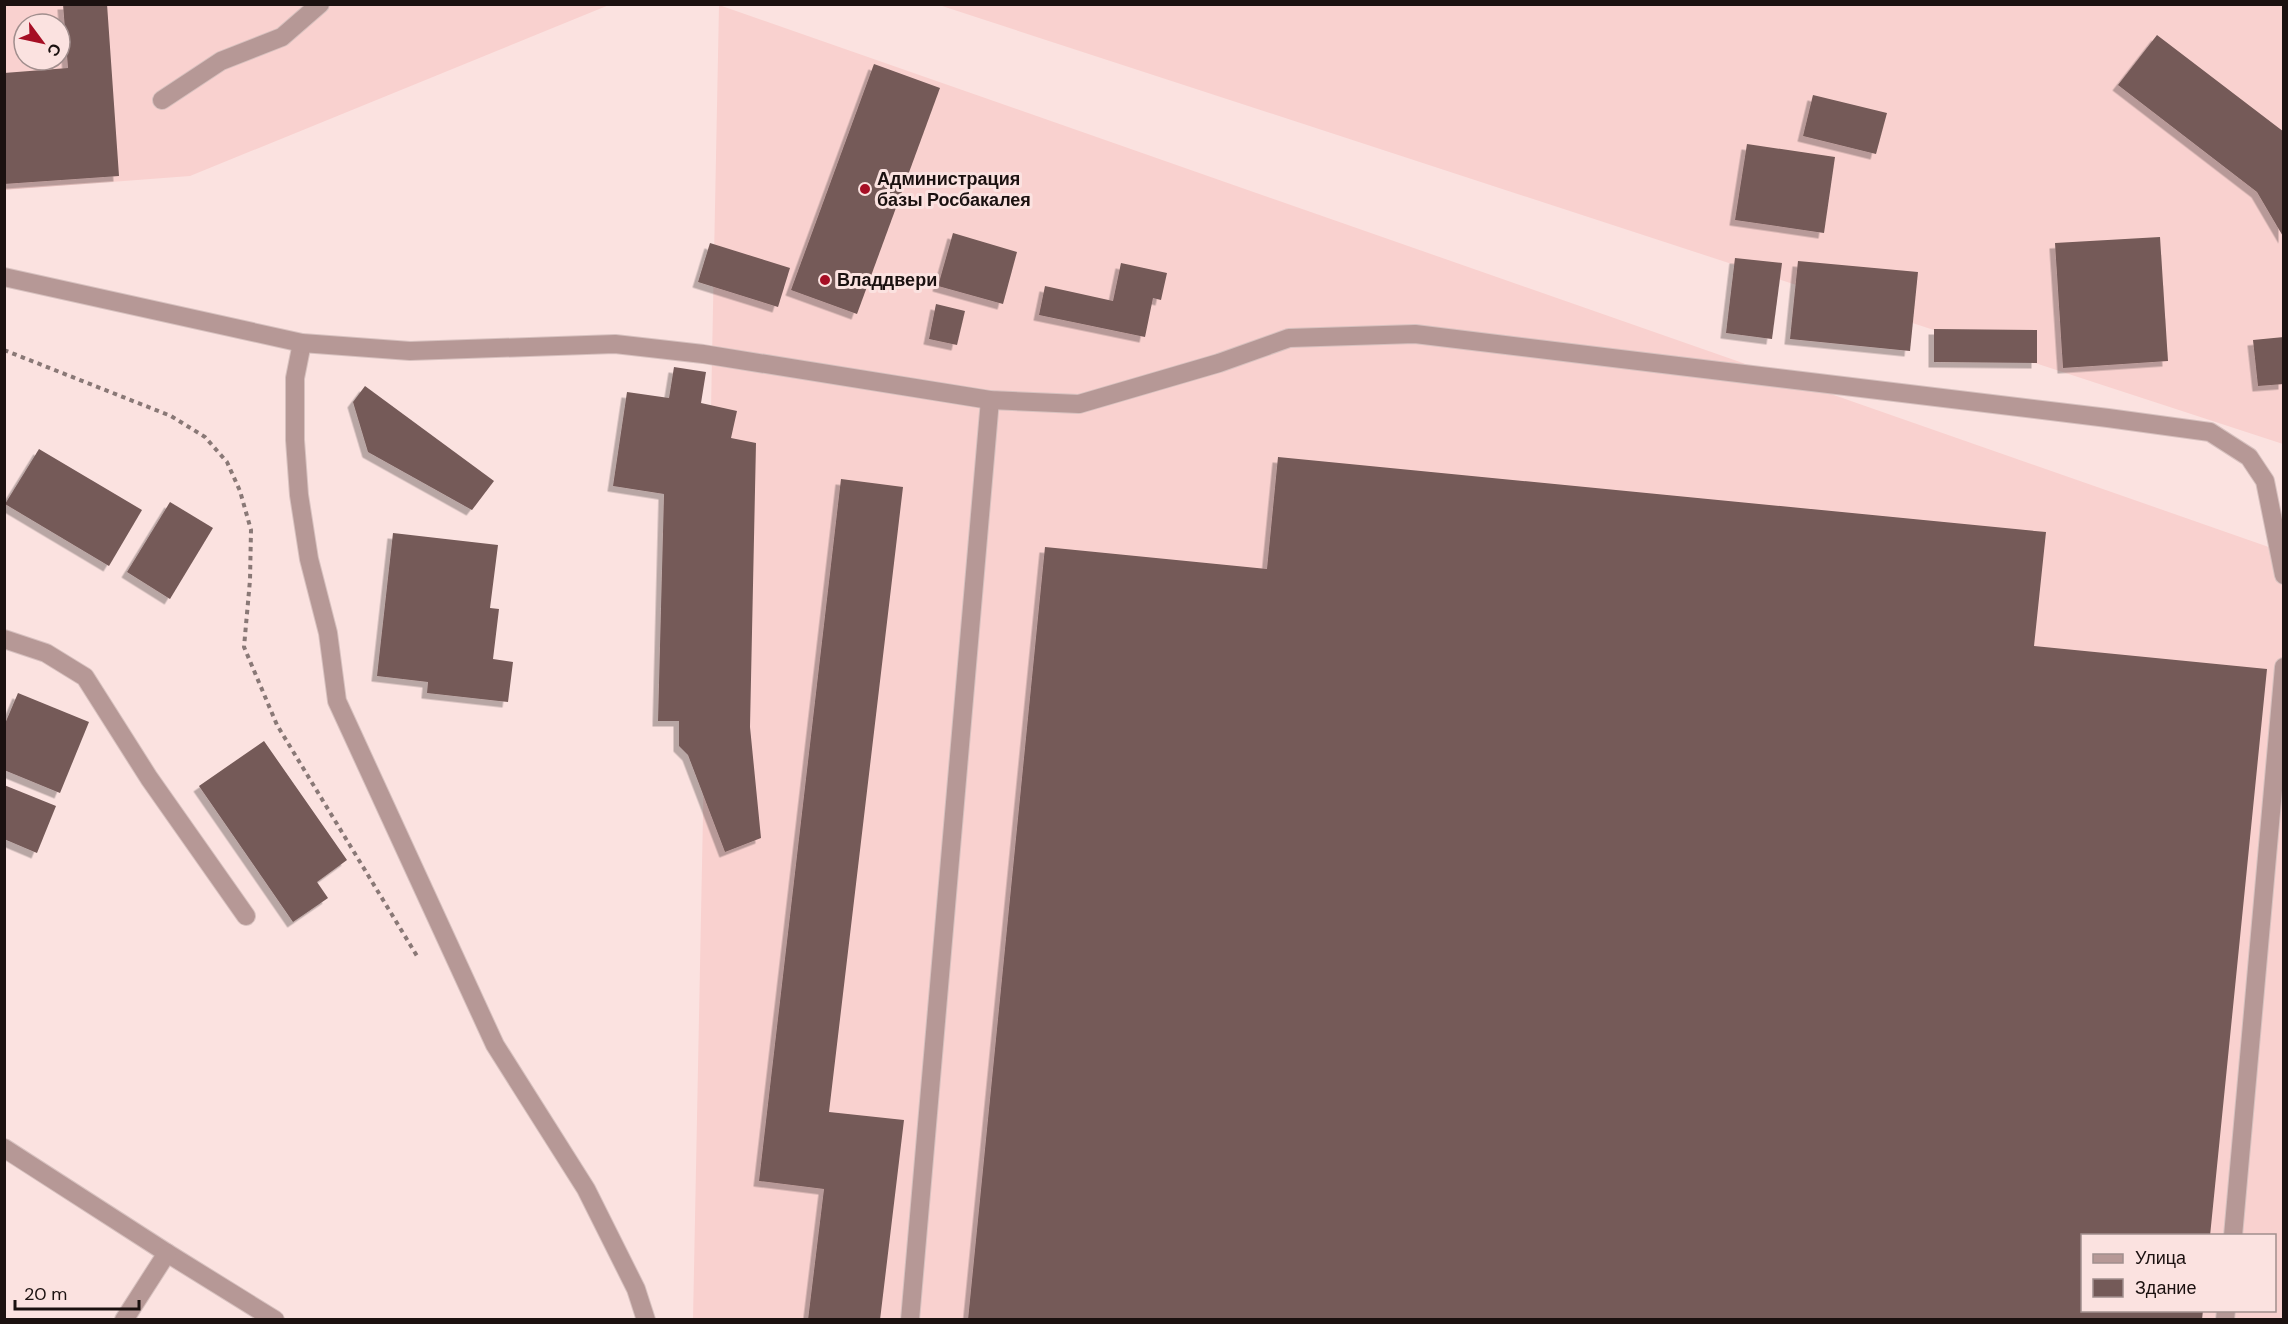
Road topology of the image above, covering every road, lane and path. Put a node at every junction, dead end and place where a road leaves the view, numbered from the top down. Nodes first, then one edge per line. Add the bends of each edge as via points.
1 (320, 4) edge
2 (162, 100) dead end
3 (6, 282) edge
4 (302, 343) junction
5 (4, 350) edge
6 (990, 400) junction
7 (2283, 575) edge
8 (4, 639) edge
9 (2283, 667) edge
10 (246, 916) dead end
11 (423, 966) dead end
12 (4, 1148) edge
13 (2233, 1234) edge
14 (167, 1253) junction
15 (123, 1320) edge
16 (275, 1320) edge
17 (646, 1320) edge
18 (910, 1320) edge

1 - 2 street via 282,37 221,61
3 - 4 street
4 - 6 street via 410,351 615,344 703,354
4 - 17 street via 295,378 299,495 309,559 328,633 337,701 495,1045 586,1189 636,1289
5 - 11 path via 171,416 205,436 227,462 251,530 244,647 277,725
6 - 7 street via 1079,404 1289,338 1414,334 2119,419 2210,432 2249,457 2265,481
6 - 18 street
8 - 10 street via 46,653 85,677 149,778
9 - 13 street
12 - 14 street
14 - 15 street
14 - 16 street

